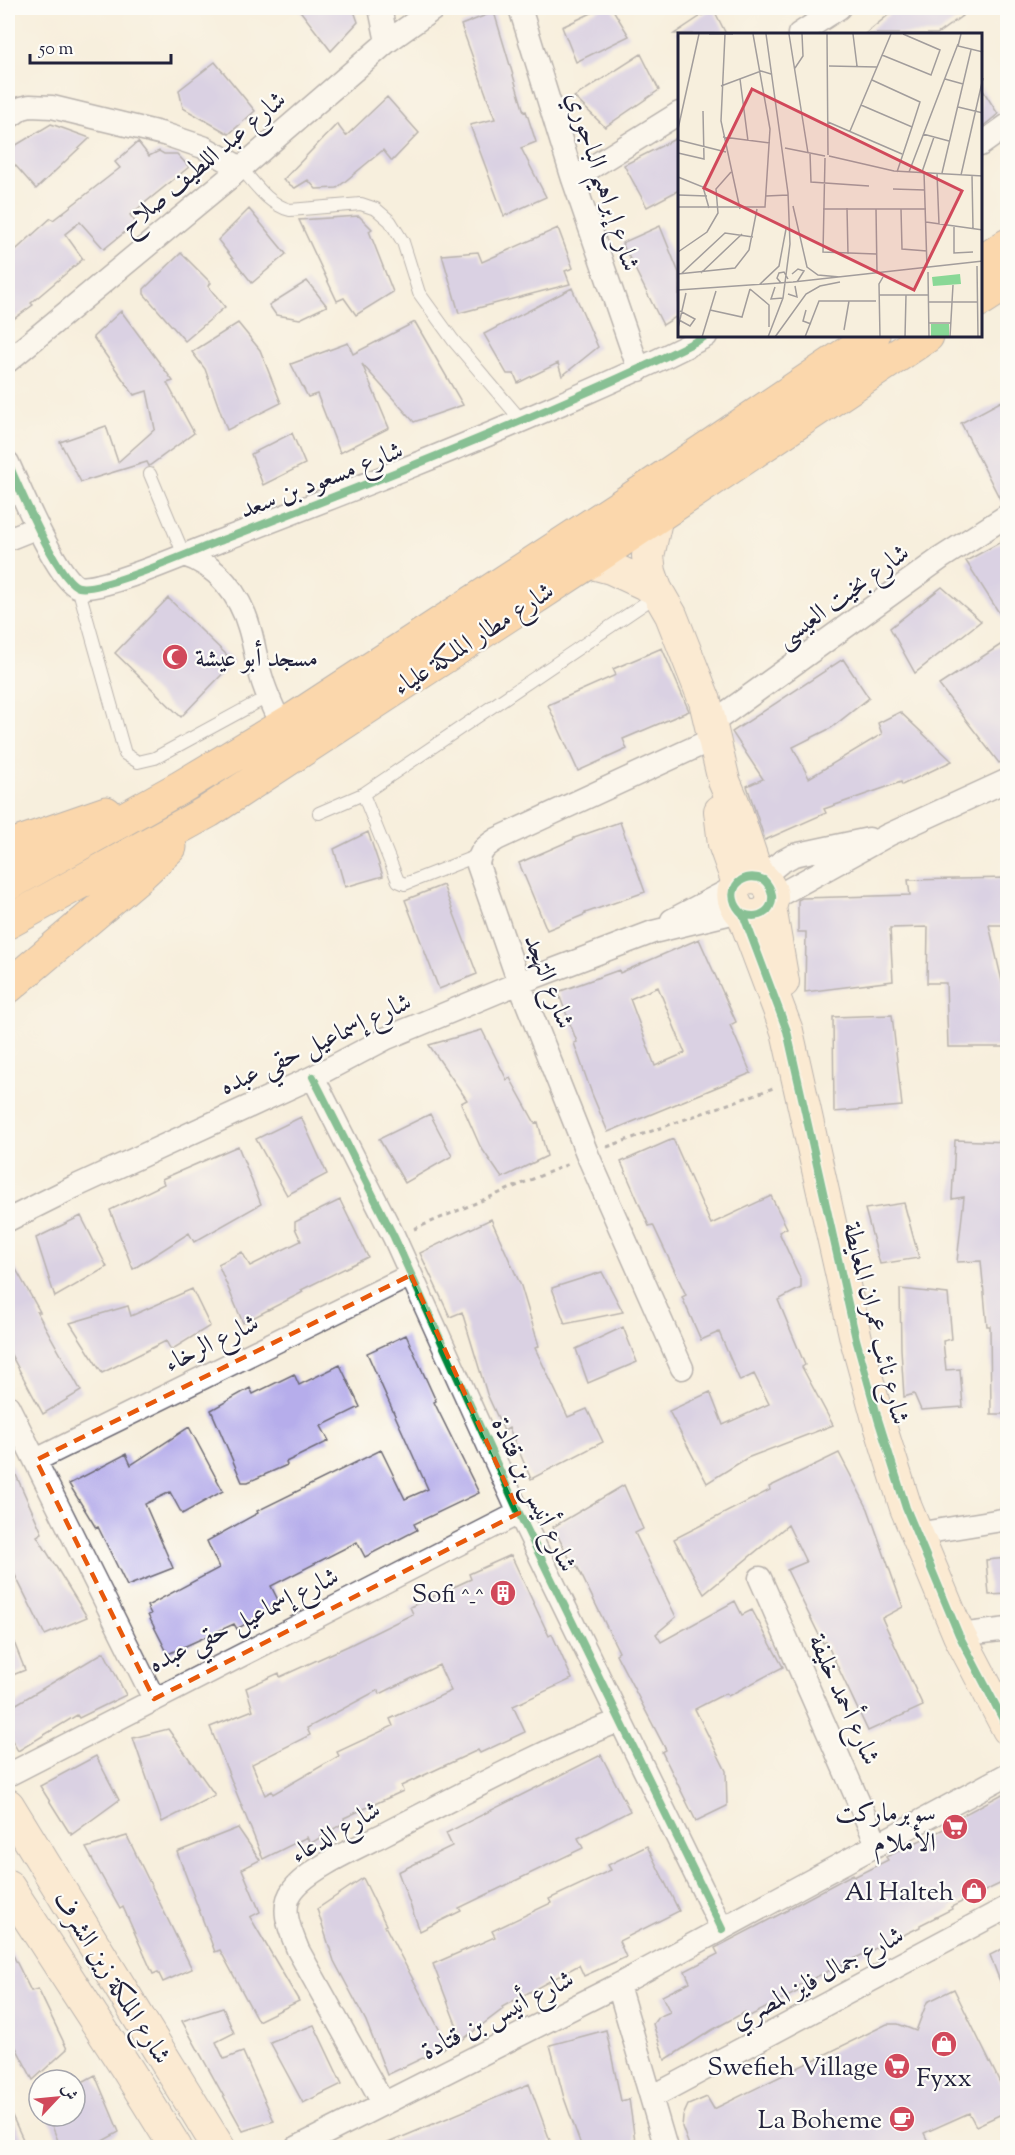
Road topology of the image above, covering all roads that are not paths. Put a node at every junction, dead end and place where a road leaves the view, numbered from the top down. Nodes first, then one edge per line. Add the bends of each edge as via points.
1 (380, 8) edge
2 (435, 8) edge
3 (520, 8) edge
4 (839, 8) edge
5 (801, 33) edge
6 (387, 42) junction
7 (678, 114) edge
8 (8, 118) edge
9 (1008, 125) edge
10 (982, 144) edge
11 (241, 168) junction
12 (573, 179) junction
13 (1008, 245) edge
14 (982, 262) edge
15 (1008, 282) edge
16 (982, 299) edge
17 (702, 338) edge
18 (870, 338) edge
19 (924, 338) edge
20 (8, 361) edge
21 (639, 370) junction
22 (522, 421) junction
23 (8, 463) edge
24 (150, 474) dead end
25 (1008, 515) edge
26 (657, 516) junction
27 (38, 527) junction
28 (8, 539) edge
29 (184, 555) junction
30 (589, 562) junction
31 (78, 587) junction
32 (657, 591) junction
33 (267, 697) junction
34 (282, 727) junction
35 (713, 731) junction
36 (1008, 780) edge
37 (181, 787) junction
38 (363, 795) junction
39 (209, 811) junction
40 (319, 813) dead end
41 (8, 847) edge
42 (479, 855) junction
43 (8, 884) edge
44 (752, 895) junction
45 (8, 922) edge
46 (519, 983) junction
47 (8, 987) edge
48 (313, 1077) junction
49 (8, 1220) edge
50 (411, 1275) junction
51 (682, 1368) dead end
52 (8, 1406) edge
53 (36, 1460) junction
54 (519, 1514) junction
55 (1008, 1519) edge
56 (916, 1534) junction
57 (760, 1578) dead end
58 (1008, 1629) edge
59 (959, 1635) junction
60 (154, 1699) junction
61 (621, 1720) junction
62 (1008, 1730) edge
63 (1008, 1774) edge
64 (8, 1775) edge
65 (8, 1805) edge
66 (877, 1844) junction
67 (8, 1886) edge
68 (1008, 1907) edge
69 (722, 1929) junction
70 (618, 1985) junction
71 (652, 2097) junction
72 (384, 2103) junction
73 (176, 2148) edge
74 (219, 2148) edge
75 (296, 2148) edge
76 (666, 2148) edge

1 - 6 street
2 - 6 street, شارع عبد اللطيف صلاح
3 - 12 street, شارع إبراهيم الباجوري
4 - 5 street
6 - 11 street, شارع عبد اللطيف صلاح
7 - 12 street
8 - 11 street via 30,106 52,107 164,134 203,147
9 - 10 street
11 - 20 street, شارع عبد اللطيف صلاح
11 - 22 lane via 278,207 290,210 361,204 376,209 390,221 403,242 419,293
12 - 21 street, شارع إبراهيم الباجوري
13 - 14 highway
15 - 16 highway
17 - 21 street, شارع مسعود بن سعد
18 - 34 highway, شارع مطار الملكة علياء
19 - 26 highway, شارع مطار الملكة علياء
21 - 22 street, شارع مسعود بن سعد
22 - 29 street, شارع مسعود بن سعد
23 - 27 street
24 - 29 lane
25 - 35 street, شارع بخيت العيسى via 941,558
26 - 30 highway, شارع مطار الملكة علياء
26 - 32 street, شارع نائب عمران المعايطة via 648,556
27 - 28 street
27 - 31 street via 63,574
29 - 31 street, شارع مسعود بن سعد via 109,583
29 - 33 street via 212,569 235,596 250,628
30 - 32 street via 611,568
30 - 39 highway, شارع مطار الملكة علياء
31 - 33 lane via 125,754 138,762 155,758
32 - 35 street, شارع نائب عمران المعايطة via 698,680
32 - 38 lane
33 - 34 street
34 - 37 highway, شارع مطار الملكة علياء
35 - 42 street via 497,839
35 - 44 street, شارع نائب عمران المعايطة via 733,802
36 - 44 street, شارع إسماعيل حقي عبده
37 - 41 highway
37 - 43 highway, شارع مطار الملكة علياء
38 - 40 lane
38 - 42 lane via 398,881 405,884
39 - 45 highway, شارع مطار الملكة علياء
39 - 47 highway
42 - 46 street, شارع التهجد via 479,873
44 - 46 street, شارع إسماعيل حقي عبده via 691,909 653,932
44 - 56 street, شارع نائب عمران المعايطة via 787,1031 856,1340
46 - 48 street, شارع إسماعيل حقي عبده via 387,1038
46 - 51 street, شارع التهجد via 588,1156
48 - 49 street, شارع إسماعيل حقي عبده
48 - 50 street, شارع أنيس بن قتادة
50 - 53 street, شارع الرخاء
50 - 54 street, شارع أنيس بن قتادة
52 - 53 street, شارع إسماعيل حقي عبده
53 - 60 street, شارع إسماعيل حقي عبده
54 - 60 street, شارع إسماعيل حقي عبده
54 - 61 street, شارع أنيس بن قتادة
55 - 56 street
56 - 59 street, شارع نائب عمران المعايطة
57 - 66 street, شارع أحمد خليفة
58 - 59 street
59 - 62 street, شارع نائب عمران المعايطة
60 - 64 street
61 - 69 street, شارع أنيس بن قتادة
61 - 72 street, شارع الدعاء via 567,1742 364,1845 313,1873 292,1890 286,1906 298,1950
63 - 66 street, شارع أنيس بن قتادة
65 - 74 street, شارع الملكة زين الشرف
66 - 69 street, شارع أنيس بن قتادة
67 - 73 street, شارع الملكة زين الشرف
68 - 71 street, شارع جمال فايز المصري
69 - 70 street, شارع أنيس بن قتادة
70 - 71 street
70 - 72 street, شارع أنيس بن قتادة
71 - 76 street
72 - 75 street, شارع أنيس بن قتادة

